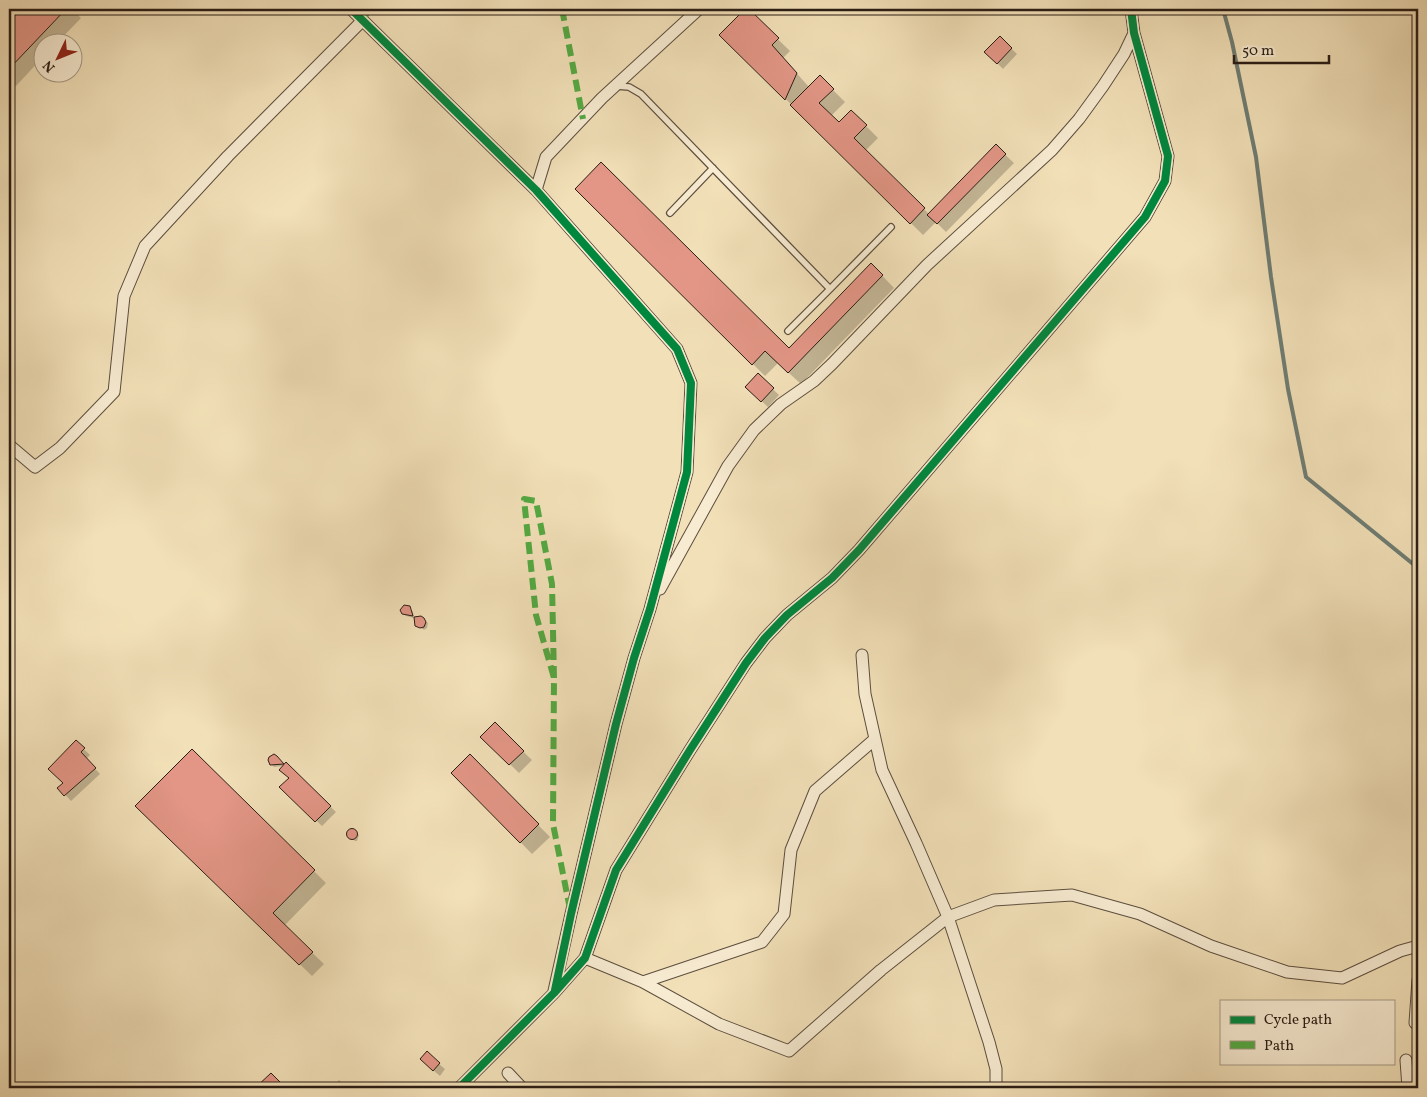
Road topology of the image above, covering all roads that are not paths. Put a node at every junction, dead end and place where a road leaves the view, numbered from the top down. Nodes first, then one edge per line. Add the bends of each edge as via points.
1 (352, 9) edge
2 (699, 9) edge
3 (1130, 9) edge
4 (363, 20) junction
5 (1134, 33) junction
6 (615, 86) junction
7 (713, 168) junction
8 (536, 190) junction
9 (670, 213) dead end
10 (891, 227) dead end
11 (830, 289) junction
12 (788, 331) dead end
13 (9, 445) edge
14 (650, 609) junction
15 (862, 655) dead end
16 (875, 739) junction
17 (948, 917) junction
18 (1418, 946) edge
19 (584, 958) junction
20 (1418, 980) edge
21 (643, 982) junction
22 (554, 993) junction
23 (1414, 1023) dead end
24 (1406, 1060) dead end
25 (508, 1073) dead end
26 (459, 1088) edge
27 (522, 1088) edge
28 (996, 1088) edge
29 (1408, 1088) edge

1 - 4 street
2 - 6 street
3 - 5 street
4 - 8 street
4 - 13 street via 228,156 145,246 124,296 114,392 60,448 35,468
5 - 14 street via 1103,86 1052,150 927,265 814,381 781,404 754,430 728,466
5 - 19 street via 1168,156 1165,181 1144,217 859,550 832,578 787,615 746,663 616,870
6 - 7 lane via 629,87 641,94
6 - 8 street via 546,157
7 - 9 lane
7 - 11 lane
8 - 14 street via 677,349 691,383 688,472
10 - 11 lane
11 - 12 lane
14 - 22 street via 616,724
15 - 16 street via 865,694
16 - 17 street via 882,770
16 - 21 street via 815,791 791,850 784,914 762,942
17 - 18 street via 994,900 1072,895 1140,914 1210,946 1287,972 1342,978
17 - 21 street via 789,1050 719,1024
17 - 28 street via 989,1042 996,1069
19 - 21 street
19 - 22 street
20 - 23 street
22 - 26 street
24 - 29 street
25 - 27 street

